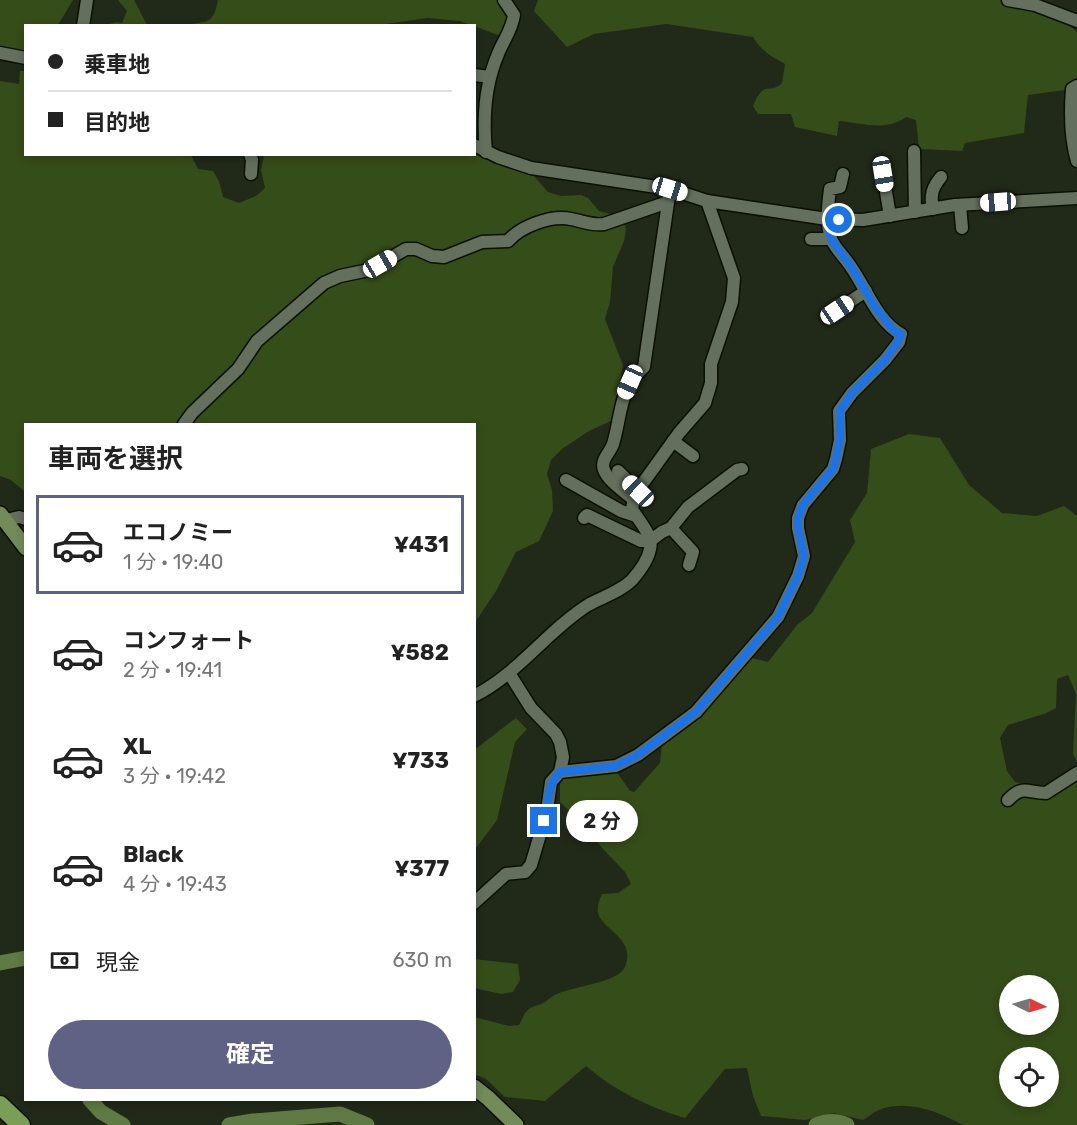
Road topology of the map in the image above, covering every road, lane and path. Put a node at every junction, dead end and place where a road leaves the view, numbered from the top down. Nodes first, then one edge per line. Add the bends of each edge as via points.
1 (87, 0) edge
2 (504, 0) edge
3 (1008, 0) edge
4 (1077, 21) edge
5 (83, 24) edge
6 (0, 53) edge
7 (24, 60) edge
8 (476, 75) edge
9 (490, 76) junction
10 (1077, 86) edge
11 (476, 146) edge
12 (914, 151) dead end
13 (486, 152) junction
14 (251, 156) edge
15 (1077, 161) edge
16 (251, 174) dead end
17 (843, 174) dead end
18 (883, 174) dead end
19 (940, 177) dead end
20 (669, 196) junction
21 (1077, 198) edge
22 (706, 201) junction
23 (960, 205) junction
24 (933, 209) junction
25 (915, 212) junction
26 (890, 216) junction
27 (827, 219) junction
28 (962, 228) dead end
29 (811, 239) dead end
30 (831, 239) junction
31 (866, 291) junction
32 (837, 310) dead end
33 (185, 423) edge
34 (673, 441) junction
35 (693, 456) dead end
36 (742, 470) dead end
37 (618, 471) dead end
38 (566, 480) dead end
39 (636, 495) junction
40 (636, 516) junction
41 (3, 517) edge
42 (24, 518) edge
43 (584, 518) dead end
44 (671, 528) junction
45 (650, 541) junction
46 (24, 545) edge
47 (689, 565) dead end
48 (509, 673) junction
49 (476, 695) edge
50 (560, 772) junction
51 (1077, 773) edge
52 (1008, 800) dead end
53 (476, 901) edge
54 (476, 1089) edge
55 (0, 1105) edge
56 (21, 1125) edge
57 (516, 1125) edge

1 - 5 street
2 - 9 street via 514,15 513,24
3 - 4 street via 1035,5
6 - 7 street
8 - 9 street
9 - 13 street via 483,128
10 - 15 street via 1072,89 1070,118
11 - 13 street
12 - 25 street
13 - 20 street via 531,168
14 - 16 street
17 - 27 street via 840,188 830,189
18 - 26 street
19 - 24 street via 930,197
20 - 22 street
20 - 33 street via 604,224 568,218 552,220 526,228 508,241 482,242 444,257 406,249 369,270 324,283 257,341 238,369
20 - 39 street via 644,367 623,396 613,444 603,466 605,474
21 - 23 street
22 - 27 street
22 - 34 street via 734,278 732,302 711,364 705,403
23 - 24 street
23 - 28 street
24 - 25 street
25 - 26 street
26 - 27 street via 851,221
27 - 30 street
29 - 30 street
30 - 31 street
31 - 32 street
31 - 50 street via 894,331 901,334 885,360 840,411 840,440 833,469 803,505 798,528 804,556 778,617 696,712 638,755 616,766
34 - 35 street
34 - 39 street
36 - 44 street via 688,507
37 - 39 street
38 - 40 street
39 - 40 street via 632,509
40 - 45 street
41 - 42 street
41 - 46 main road
43 - 45 street via 587,515 641,541
44 - 45 street
44 - 47 street via 693,552
45 - 48 street via 646,559 631,581 588,605
48 - 49 street
48 - 50 street via 531,708 556,734 562,757
50 - 53 street via 551,782 548,811 531,865 525,872 506,874
51 - 52 street via 1046,793 1023,789
54 - 57 main road
55 - 56 highway

